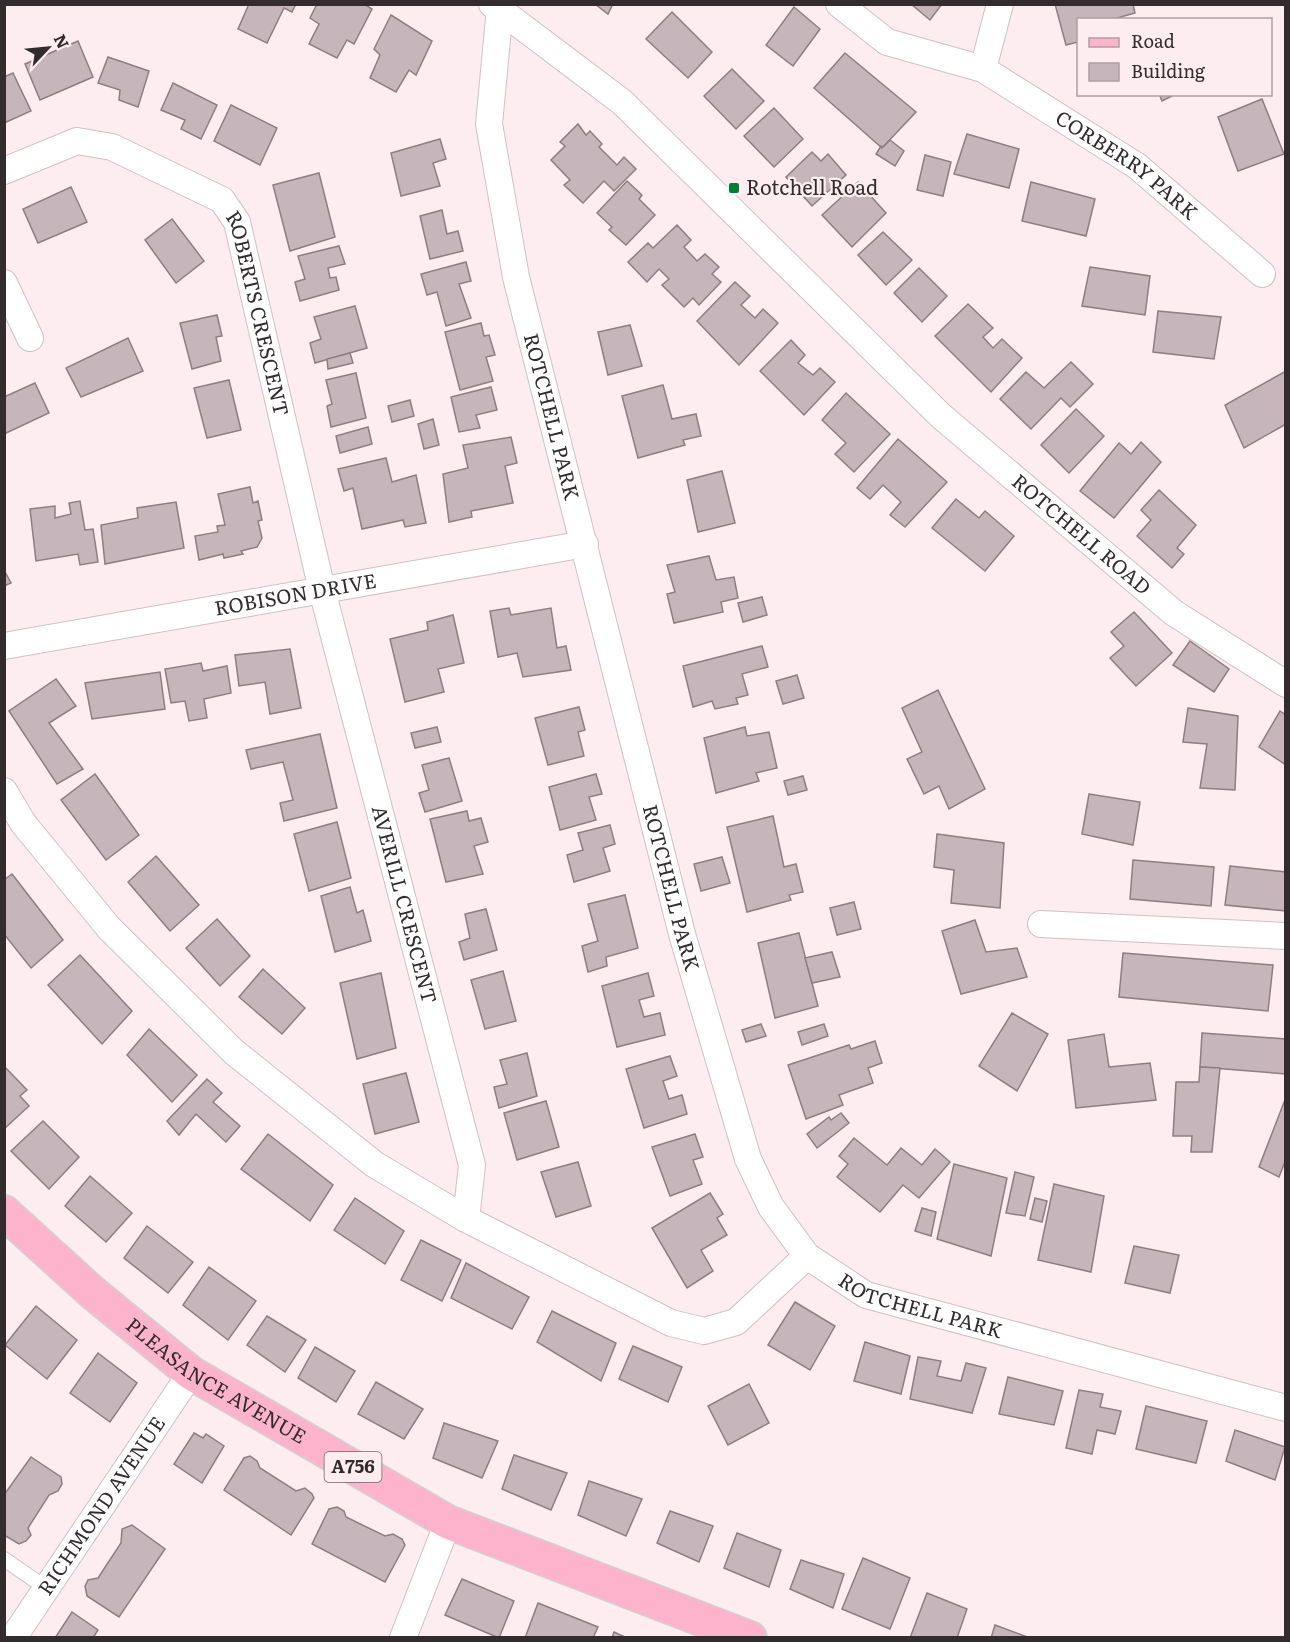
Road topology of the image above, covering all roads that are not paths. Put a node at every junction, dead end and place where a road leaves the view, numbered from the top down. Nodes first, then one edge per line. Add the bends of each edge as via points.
1 (839, 4) edge
2 (999, 4) edge
3 (496, 6) edge
4 (983, 69) junction
5 (4, 171) edge
6 (1262, 274) dead end
7 (4, 284) edge
8 (30, 338) dead end
9 (585, 544) junction
10 (322, 590) junction
11 (4, 646) edge
12 (1286, 684) edge
13 (4, 791) edge
14 (1041, 924) dead end
15 (1286, 936) edge
16 (4, 1212) edge
17 (466, 1219) junction
18 (807, 1256) junction
19 (191, 1373) junction
20 (1286, 1408) edge
21 (448, 1522) junction
22 (4, 1559) edge
23 (46, 1588) junction
24 (733, 1635) edge
25 (13, 1638) edge
26 (403, 1638) edge

1 - 4 street, CORBERRY PARK via 887,42
2 - 4 street
3 - 9 street, ROTCHELL PARK via 489,124 516,277
3 - 12 street, ROTCHELL ROAD via 622,102 941,416 1174,613
4 - 6 street, CORBERRY PARK via 1137,166
5 - 10 street, ROBERTS CRESCENT via 77,141 112,147 222,200 237,222
7 - 8 street
9 - 10 street, ROBISON DRIVE
9 - 18 street, ROTCHELL PARK via 682,934 748,1159 771,1207
10 - 11 street, ROBISON DRIVE
10 - 17 street, AVERILL CRESCENT via 472,1165
13 - 17 street via 23,823 109,928 234,1052 374,1164
14 - 15 street
16 - 19 main road, PLEASANCE AVENUE / A756 via 93,1293
17 - 18 street via 671,1323 704,1331 736,1322
18 - 20 street, ROTCHELL PARK via 866,1295
19 - 21 main road, PLEASANCE AVENUE / A756
19 - 23 street, RICHMOND AVENUE
21 - 24 main road, PLEASANCE AVENUE / A756
21 - 26 street
22 - 23 lane
23 - 25 street, RICHMOND AVENUE

